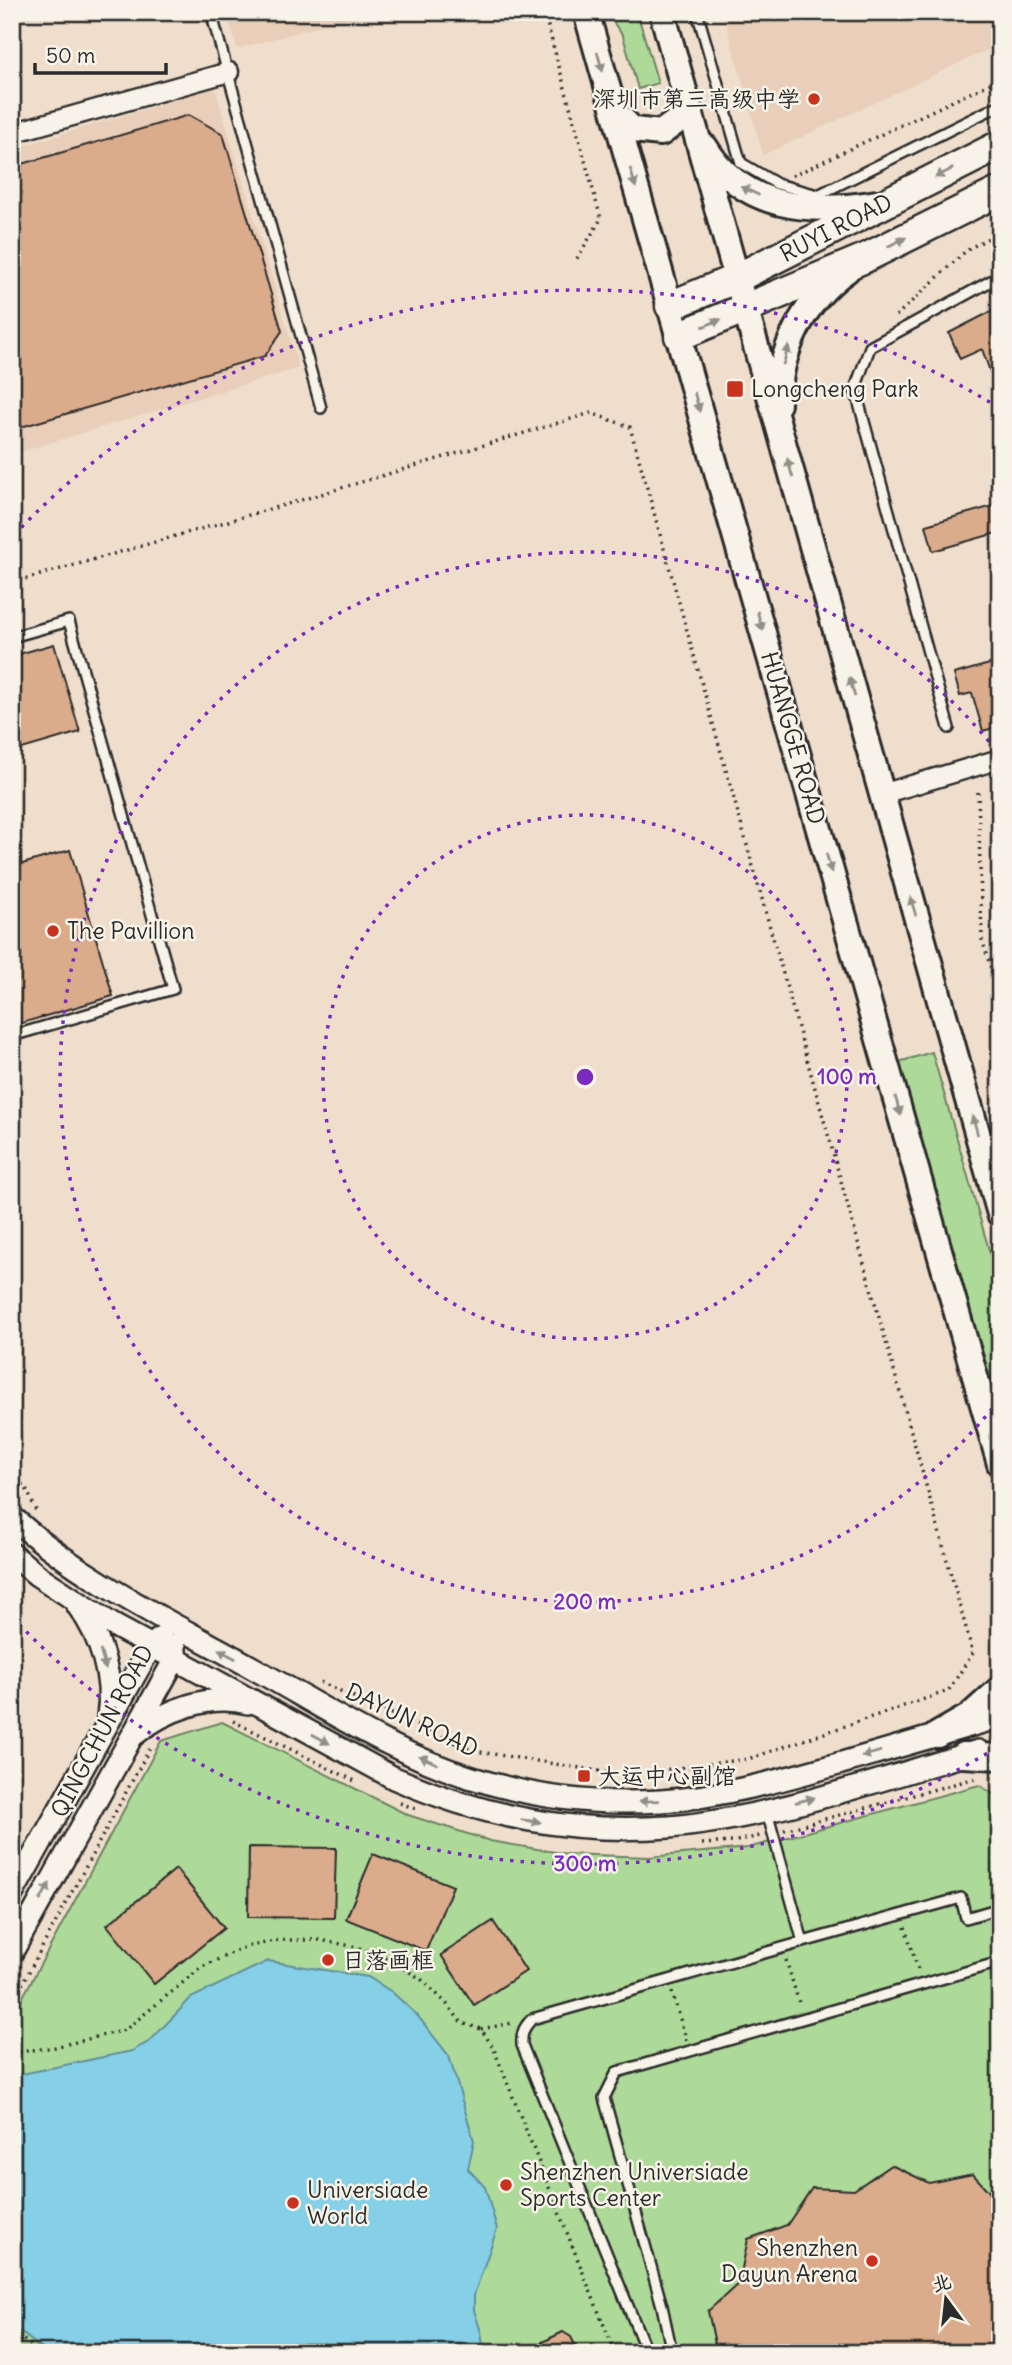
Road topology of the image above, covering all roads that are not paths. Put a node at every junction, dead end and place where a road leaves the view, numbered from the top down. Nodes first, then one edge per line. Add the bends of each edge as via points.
1 (211, 12) edge
2 (586, 12) edge
3 (662, 12) edge
4 (698, 12) edge
5 (229, 72) junction
6 (684, 91) junction
7 (1000, 105) edge
8 (615, 112) junction
9 (12, 133) edge
10 (696, 134) junction
11 (1000, 145) edge
12 (1000, 191) edge
13 (888, 202) junction
14 (865, 258) junction
15 (1000, 276) edge
16 (737, 278) junction
17 (670, 306) junction
18 (746, 309) junction
19 (678, 336) junction
20 (321, 408) dead end
21 (777, 422) junction
22 (12, 638) edge
23 (949, 728) dead end
24 (1000, 759) edge
25 (882, 794) junction
26 (12, 1036) edge
27 (1000, 1214) edge
28 (1000, 1464) edge
29 (12, 1517) edge
30 (12, 1554) edge
31 (75, 1601) junction
32 (176, 1626) junction
33 (151, 1646) junction
34 (175, 1659) junction
35 (1000, 1689) edge
36 (261, 1706) junction
37 (1000, 1717) edge
38 (107, 1724) junction
39 (937, 1735) junction
40 (132, 1736) junction
41 (1000, 1745) edge
42 (963, 1755) junction
43 (1000, 1757) edge
44 (767, 1811) junction
45 (12, 1894) edge
46 (1000, 1908) edge
47 (803, 1942) junction
48 (12, 1952) edge
49 (1000, 1962) edge
50 (647, 2353) edge
51 (672, 2353) edge

1 - 5 lane
2 -> 8 main road, HUANGGE ROAD
3 - 6 main road
4 - 7 lane via 741,163 777,184 818,195
5 - 9 street
5 - 20 lane
6 - 8 main road via 684,116 661,133 633,130
6 - 10 main road
8 -> 17 main road, HUANGGE ROAD
13 -> 10 main road via 844,209 802,208 765,198 738,186 716,165
10 - 16 main road
11 -> 13 main road, RUYI ROAD
14 -> 12 main road, RUYI ROAD
13 - 16 main road, RUYI ROAD
14 - 18 main road, RUYI ROAD
21 -> 14 main road via 778,383 799,323 823,290
15 - 23 lane via 870,347 855,389
16 - 17 main road, RUYI ROAD
16 - 18 main road
17 - 19 main road, HUANGGE ROAD
19 -> 18 main road, RUYI ROAD
18 - 21 main road
19 -> 28 main road, HUANGGE ROAD
25 -> 21 main road
22 - 26 lane via 69,621 173,989
24 - 25 street
27 -> 25 main road
29 - 32 street, DAYUN ROAD via 76,1568
30 - 31 street
31 - 33 street
31 -> 38 street via 103,1659 110,1692
32 - 33 street, QINGCHUN ROAD
32 - 34 street, QINGCHUN ROAD
39 -> 32 street, DAYUN ROAD via 717,1794 662,1801 561,1798 469,1777 426,1760
33 - 34 street
33 - 38 street, QINGCHUN ROAD
34 - 36 street
34 - 40 street, QINGCHUN ROAD
35 - 39 main road via 970,1716
36 - 40 street via 241,1701 203,1703 165,1715
36 -> 44 street via 394,1778 481,1811 573,1826 669,1827
37 - 39 street, DAYUN ROAD
38 - 45 street, QINGCHUN ROAD
48 -> 40 street, QINGCHUN ROAD
41 - 42 street
42 - 43 main road
44 -> 42 street
44 - 47 lane
46 - 47 lane via 966,1918 961,1898
47 - 50 lane via 532,2019 524,2027 522,2045
49 - 51 lane via 617,2072 604,2098

